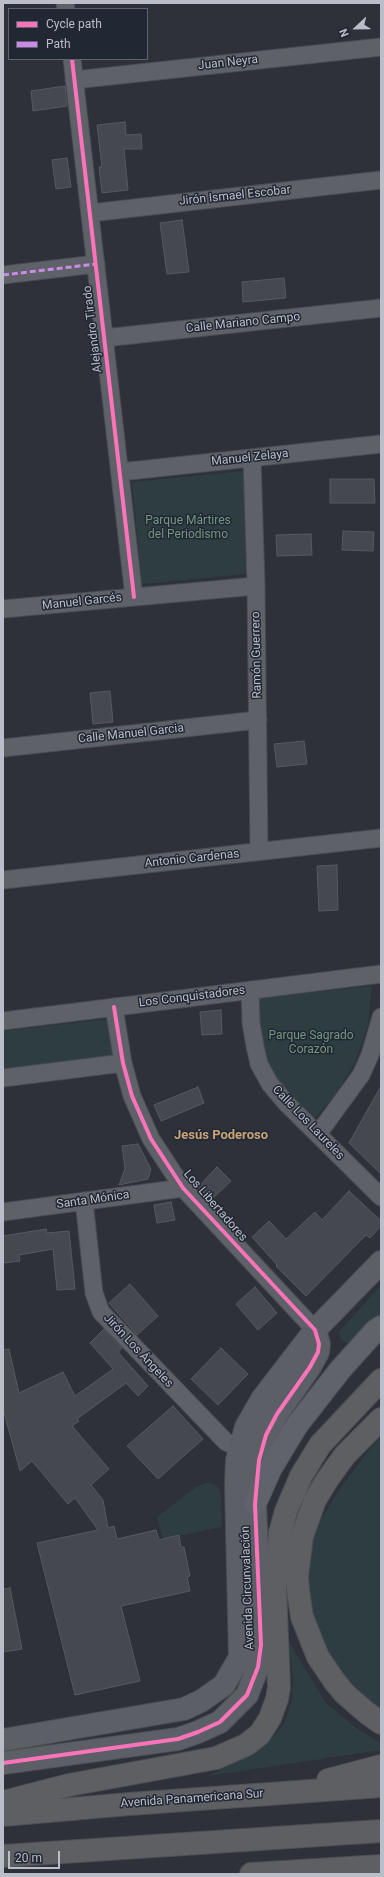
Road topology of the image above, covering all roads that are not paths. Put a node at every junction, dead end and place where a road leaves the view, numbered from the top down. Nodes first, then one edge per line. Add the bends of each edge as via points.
1 (381, 47) edge
2 (72, 60) edge
3 (74, 80) junction
4 (381, 180) edge
5 (90, 213) junction
6 (96, 264) junction
7 (3, 274) edge
8 (381, 308) edge
9 (104, 338) junction
10 (381, 444) edge
11 (252, 458) junction
12 (120, 472) junction
13 (256, 586) junction
14 (134, 597) junction
15 (3, 609) edge
16 (258, 720) junction
17 (3, 748) edge
18 (381, 838) edge
19 (259, 851) junction
20 (3, 880) edge
21 (381, 974) edge
22 (250, 990) junction
23 (114, 1007) junction
24 (381, 1017) edge
25 (3, 1021) edge
26 (123, 1063) junction
27 (3, 1078) edge
28 (318, 1134) junction
29 (183, 1188) junction
30 (381, 1197) edge
31 (84, 1201) junction
32 (3, 1212) edge
33 (381, 1262) edge
34 (381, 1327) edge
35 (315, 1330) junction
36 (381, 1380) edge
37 (381, 1419) edge
38 (240, 1448) junction
39 (255, 1504) junction
40 (381, 1723) edge
41 (3, 1740) edge
42 (3, 1763) edge
43 (381, 1766) edge
44 (381, 1786) edge
45 (291, 1792) junction
46 (3, 1802) edge
47 (3, 1815) edge
48 (381, 1831) edge
49 (3, 1856) edge
50 (381, 1866) edge
51 (251, 1874) edge

1 - 3 street, Juan Neyra
2 - 3 street, Alejandro Tirado
3 - 5 street, Alejandro Tirado
4 - 5 street, Jirón Ismael Escobar
5 - 6 street, Alejandro Tirado
6 - 7 street
6 - 9 street, Alejandro Tirado
8 - 9 street, Calle Mariano Campo
9 - 12 street, Alejandro Tirado
10 - 11 street, Manuel Zelaya
11 - 12 street, Manuel Zelaya
11 - 13 street, Ramón Guerrero
12 - 14 street, Alejandro Tirado
13 - 14 street, Manuel Garcés
13 - 16 street, Ramón Guerrero
14 - 15 street, Manuel Garcés
16 - 17 street, Calle Manuel Garcia
16 - 19 street, Ramón Guerrero
18 - 19 street, Antonio Cardenas
19 - 20 street, Antonio Cardenas
21 - 22 street, Los Conquistadores
22 - 23 street, Los Conquistadores
22 - 28 street, Calle Los Laureles via 251,1023 259,1064 270,1084
23 - 25 street, Los Conquistadores
23 - 26 street, Los Libertadores
24 - 28 street via 361,1075
26 - 27 street
26 - 29 street, Los Libertadores via 141,1119
28 - 30 street, Calle Los Laureles
29 - 31 street, Santa Mónica
29 - 35 street, Los Libertadores
31 - 32 street, Santa Mónica
31 - 38 street, Jirón Los Ángeles via 94,1293 101,1312 226,1442
33 - 35 street, Avenida Circunvalación
34 - 39 main road via 340,1370 297,1425 271,1468
35 - 38 street, Avenida Circunvalación via 262,1399 246,1427
35 - 39 street, Avenida Circunvalación via 318,1352 277,1414 266,1436 259,1460
36 - 46 highway via 334,1428 308,1463 286,1511 280,1533 276,1580 279,1687 270,1718 260,1734 246,1745 216,1758 69,1785
37 - 40 highway via 345,1455 315,1500 302,1536 297,1576 302,1617 318,1657 345,1694
38 - 41 street, Avenida Circunvalación via 236,1484 240,1657 224,1685 184,1709
39 - 42 street, Avenida Circunvalación via 261,1645 258,1667 247,1695 230,1714 220,1722 178,1739
43 - 45 highway
44 - 45 highway, Avenida Panamericana Sur
45 - 47 highway, Avenida Panamericana Sur
48 - 49 highway
50 - 51 highway

